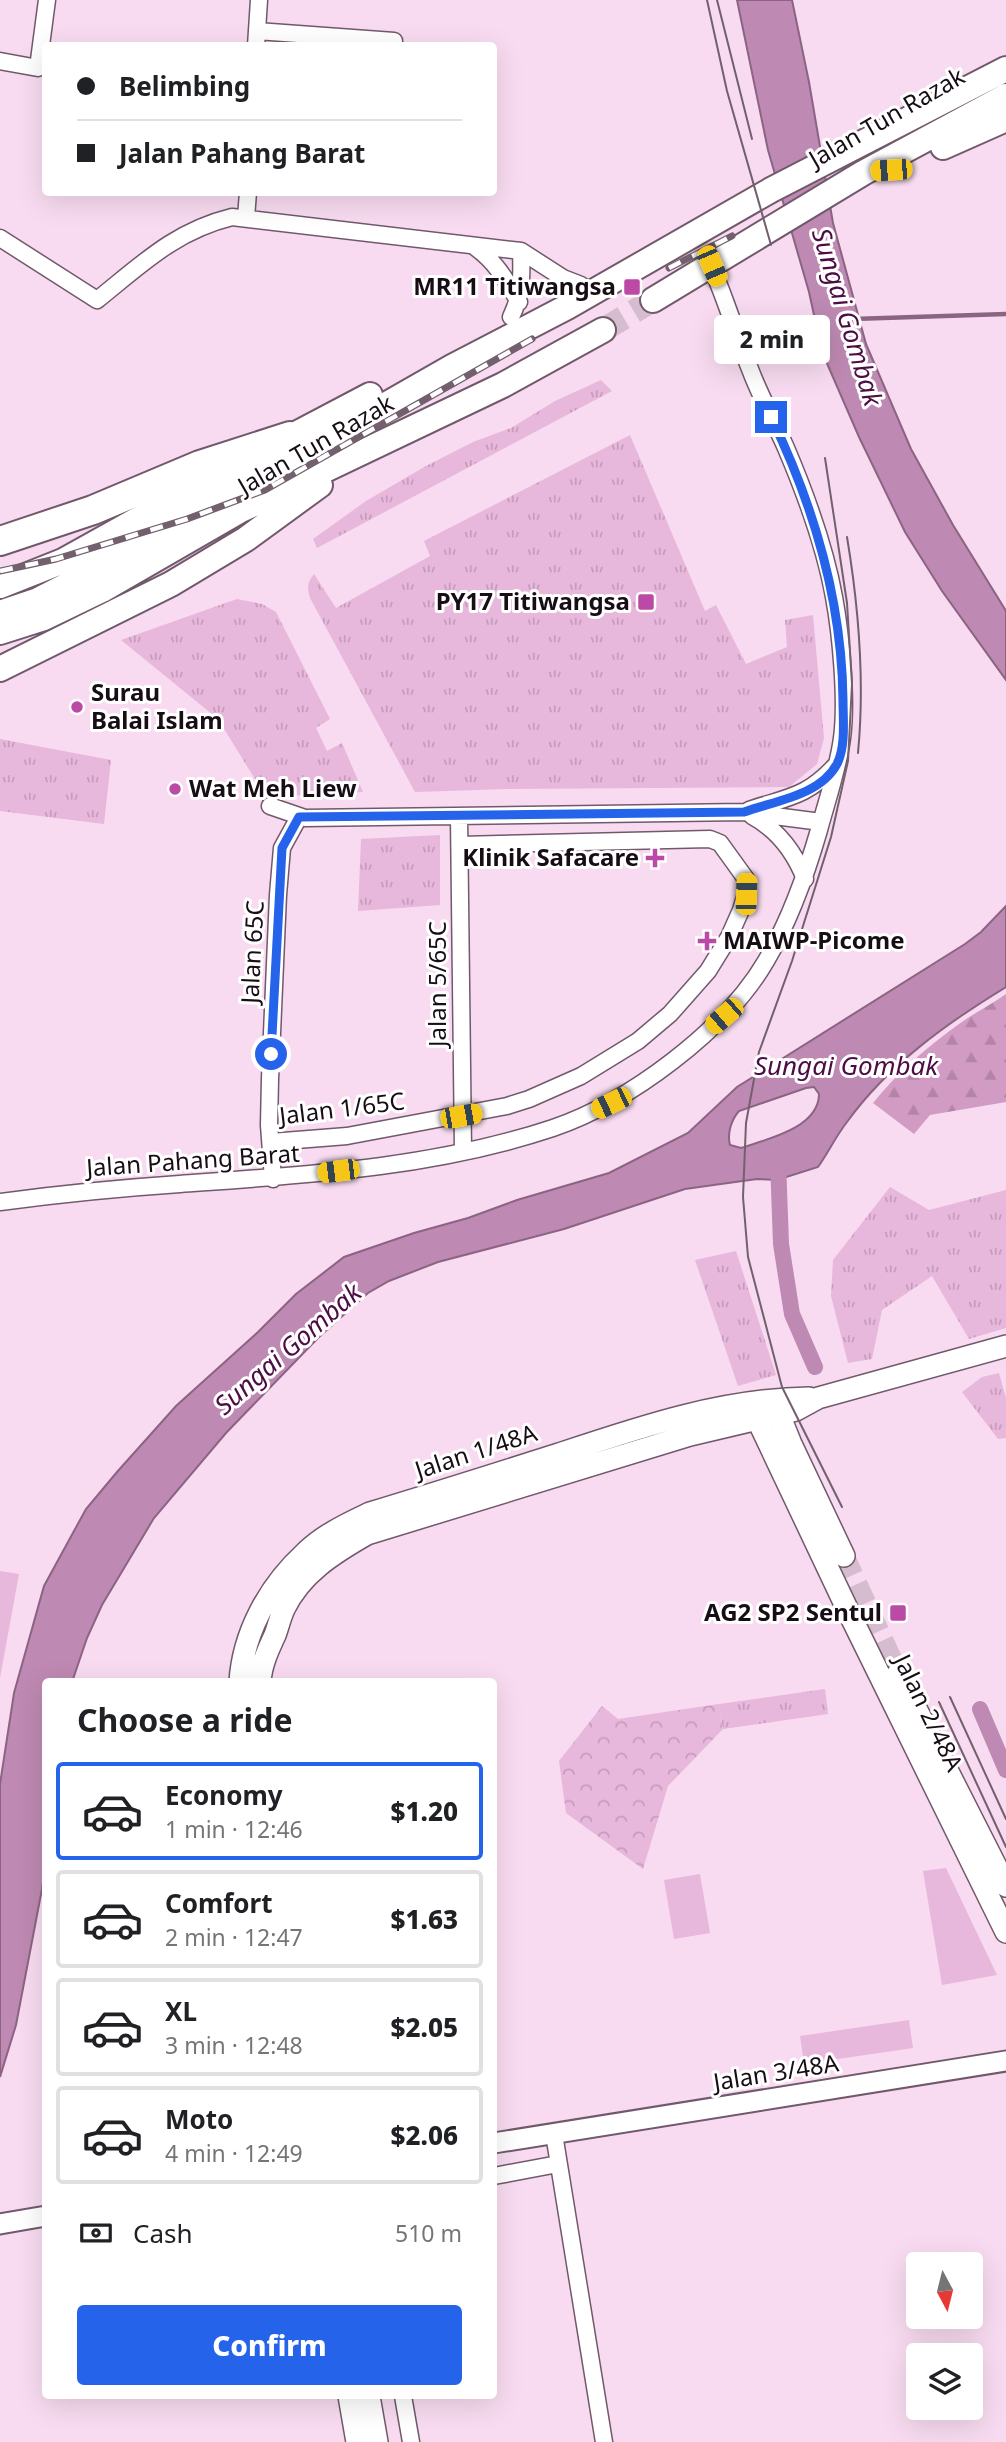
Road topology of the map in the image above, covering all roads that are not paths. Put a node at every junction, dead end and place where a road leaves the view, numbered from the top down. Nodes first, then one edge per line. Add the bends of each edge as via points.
1 (47, 0) edge
2 (259, 0) edge
3 (256, 38) edge
4 (394, 41) dead end
5 (1006, 53) edge
6 (0, 61) edge
7 (1006, 69) edge
8 (1006, 96) edge
9 (1006, 119) edge
10 (836, 149) junction
11 (854, 178) junction
12 (248, 196) edge
13 (246, 218) junction
14 (0, 238) edge
15 (472, 245) junction
16 (521, 251) junction
17 (712, 266) junction
18 (629, 271) junction
19 (581, 285) junction
20 (653, 300) tunnel mouth
21 (515, 309) junction
22 (603, 330) tunnel mouth
23 (290, 436) junction
24 (374, 445) junction
25 (173, 537) junction
26 (0, 541) edge
27 (0, 586) edge
28 (0, 613) edge
29 (77, 629) junction
30 (0, 632) edge
31 (0, 654) edge
32 (0, 669) edge
33 (836, 764) junction
34 (270, 806) dead end
35 (744, 812) junction
36 (459, 816) junction
37 (299, 817) junction
38 (821, 822) junction
39 (460, 845) junction
40 (805, 879) junction
41 (461, 1116) junction
42 (271, 1142) junction
43 (463, 1151) junction
44 (273, 1179) junction
45 (0, 1202) edge
46 (1006, 1346) edge
47 (776, 1407) junction
48 (753, 1411) junction
49 (596, 1441) junction
50 (605, 1462) junction
51 (844, 1556) tunnel mouth
52 (898, 1673) tunnel mouth
53 (241, 1678) edge
54 (261, 1678) edge
55 (1006, 1886) edge
56 (1006, 1931) edge
57 (1006, 2061) edge
58 (554, 2134) junction
59 (497, 2143) edge
60 (558, 2164) junction
61 (497, 2175) edge
62 (42, 2217) edge
63 (0, 2224) edge
64 (350, 2399) edge
65 (369, 2399) edge
66 (404, 2399) edge
67 (363, 2441) edge
68 (411, 2442) edge
69 (604, 2442) edge

1 - 6 street via 38,68
2 - 3 street
3 - 4 street
5 - 10 main road, Jalan Tun Razak
7 - 10 main road, Jalan Tun Razak
8 - 11 main road, Jalan Tun Razak
9 - 11 main road, Jalan Tun Razak via 891,170
10 - 18 main road, Jalan Tun Razak
11 - 17 main road, Jalan Tun Razak
12 - 13 street
13 - 14 street via 212,222 171,241 97,300
13 - 15 street
15 - 16 street
15 - 21 street via 500,269
16 - 19 street
16 - 21 street via 522,281
17 - 20 main road, Jalan Tun Razak
17 - 33 street, Jalan Pahang Barat via 749,367 797,475 834,597 843,710
18 - 19 main road, Jalan Tun Razak
18 - 25 main road, Jalan Tun Razak via 463,361
19 - 21 main road, Jalan Tun Razak
21 - 23 main road, Jalan Tun Razak via 345,409
22 - 24 main road, Jalan Tun Razak via 503,385
23 - 26 highway
23 - 27 main road, Jalan Tun Razak via 63,561
24 - 25 main road, Jalan Tun Razak via 239,511
24 - 29 main road via 246,539 171,584
25 - 28 main road, Jalan Tun Razak
25 - 30 main road, Jalan Tun Razak via 102,590 44,618
29 - 31 main road
29 - 32 main road
33 - 35 street via 811,789
33 - 38 street, Jalan Pahang Barat
34 - 37 street
35 - 36 street
35 - 38 street
35 - 40 street via 776,832
36 - 37 street
36 - 39 street, Jalan 5/65C
37 - 42 street, Jalan 65C via 282,848
38 - 40 street, Jalan Pahang Barat
39 - 41 street, Jalan 5/65C
39 - 41 street, Jalan 1/65C via 710,839 720,843 746,879 741,911 720,954 692,992 663,1020 581,1076 528,1099
40 - 43 street, Jalan Pahang Barat via 753,980 724,1016 665,1065 611,1103 581,1117
41 - 42 street, Jalan 1/65C via 347,1136
41 - 43 street, Jalan 5/65C
42 - 44 street, Jalan 65C
43 - 44 street, Jalan Pahang Barat
44 - 45 street, Jalan Pahang Barat
46 - 47 main road, Jalan 1/48A via 818,1398 796,1410
47 - 48 main road, Jalan 1/48A
47 - 51 main road
48 - 49 main road, Jalan 1/48A via 719,1407
48 - 50 main road, Jalan 1/48A
48 - 56 main road, Jalan 2/48A
49 - 50 main road
49 - 53 main road, Jalan 1/48A via 370,1513 334,1531 305,1552 258,1613
50 - 54 main road, Jalan 1/48A via 368,1534 332,1554 313,1570 284,1609
52 - 55 main road, Jalan 2/48A
57 - 58 street, Jalan 3/48A
58 - 59 street, Jalan 3/48A
58 - 60 street
60 - 61 street
60 - 69 street
62 - 63 street
64 - 67 main road
65 - 67 main road
66 - 68 street

